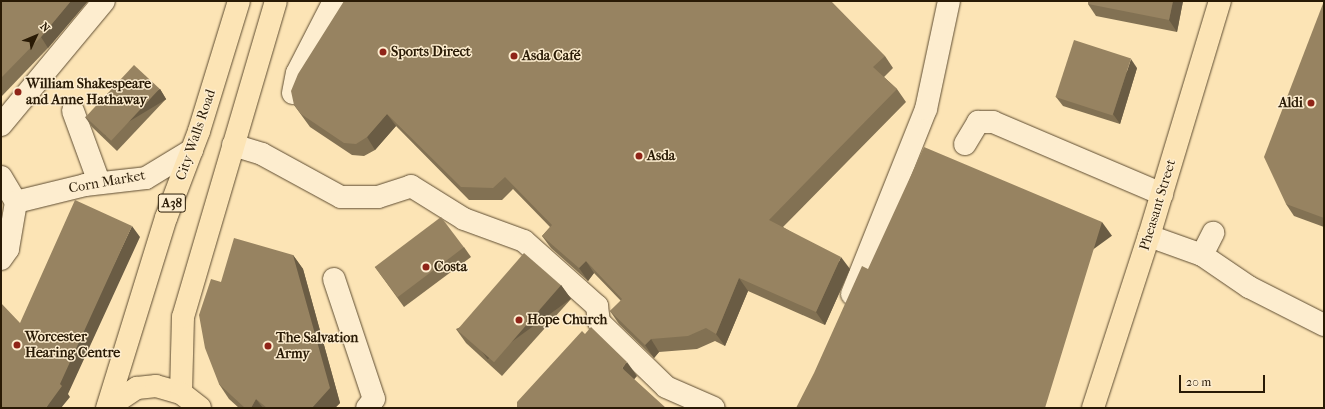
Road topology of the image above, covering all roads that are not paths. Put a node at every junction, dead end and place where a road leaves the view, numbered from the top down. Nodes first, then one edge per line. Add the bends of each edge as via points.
1 (104, 1) edge
2 (239, 1) edge
3 (276, 1) edge
4 (334, 1) edge
5 (949, 1) edge
6 (1220, 1) edge
7 (1231, 1) edge
8 (1214, 23) junction
9 (292, 93) edge
10 (73, 111) dead end
11 (1, 125) edge
12 (965, 144) dead end
13 (233, 145) junction
14 (192, 150) junction
15 (1, 177) edge
16 (99, 182) junction
17 (1162, 194) junction
18 (9, 199) edge
19 (1212, 233) dead end
20 (1149, 236) junction
21 (1202, 255) junction
22 (1, 259) edge
23 (334, 279) dead end
24 (842, 316) edge
25 (1324, 325) edge
26 (181, 393) junction
27 (107, 407) edge
28 (200, 408) edge
29 (367, 408) edge
30 (714, 408) edge
31 (1093, 408) edge

1 - 11 street
2 - 14 main road, City Walls Road / A38
3 - 13 main road
4 - 9 street via 297,73
5 - 24 street via 926,109 862,273
6 - 8 main road, Pheasant Street
7 - 8 main road
8 - 17 main road, Pheasant Street
10 - 16 street
12 - 17 street via 978,122 993,122
13 - 26 main road via 183,317
13 - 30 street via 262,154 341,197 378,196 411,186 464,218 524,241 597,306 599,322 666,387
14 - 16 street, Corn Market via 146,178
14 - 27 main road, City Walls Road / A38 via 166,218
15 - 18 street
16 - 18 street, Corn Market
17 - 20 main road, Pheasant Street
18 - 22 street via 8,249
19 - 21 street
20 - 21 street
20 - 31 main road, Pheasant Street
21 - 25 street via 1249,287
23 - 29 street via 374,398
26 - 27 main road, A38 via 156,386 137,388
26 - 28 main road, A38

